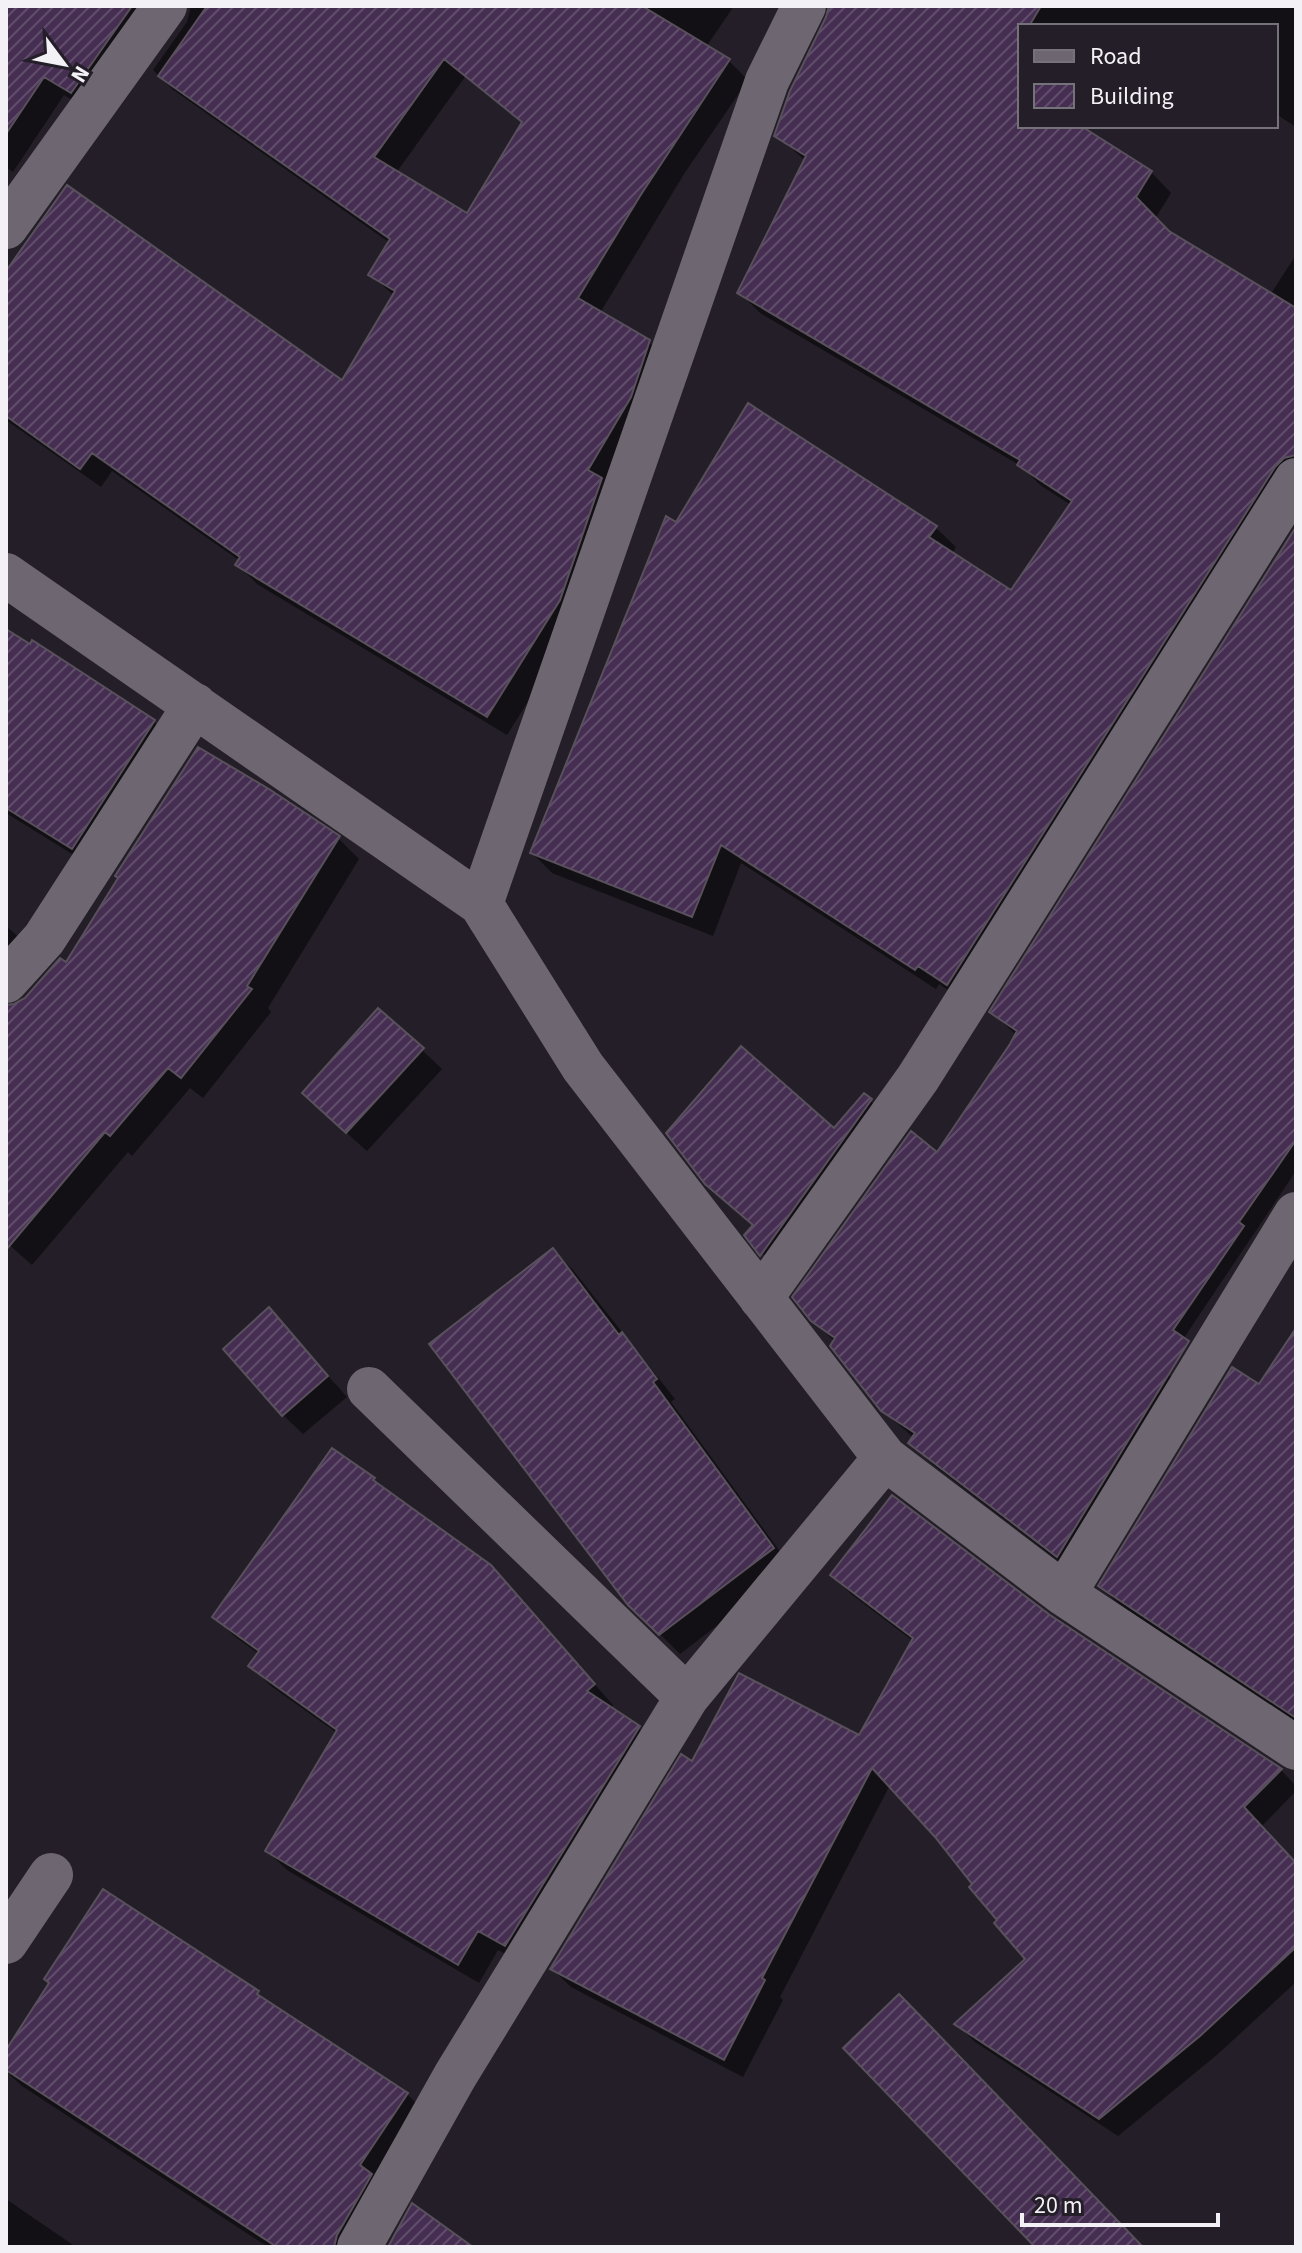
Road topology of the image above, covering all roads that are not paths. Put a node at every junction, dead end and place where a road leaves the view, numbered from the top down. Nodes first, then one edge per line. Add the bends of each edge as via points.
1 (165, 6) edge
2 (788, 13) edge
3 (6, 227) edge
4 (1296, 480) edge
5 (6, 575) edge
6 (195, 705) junction
7 (481, 904) junction
8 (6, 981) edge
9 (1296, 1214) edge
10 (761, 1298) junction
11 (369, 1389) dead end
12 (885, 1458) junction
13 (1064, 1594) junction
14 (687, 1697) junction
15 (1296, 1748) edge
16 (51, 1875) dead end
17 (6, 1942) edge
18 (359, 2247) edge

1 - 3 street
2 - 7 street
4 - 10 street via 918,1078
5 - 6 street
6 - 7 street
6 - 8 street via 44,939
7 - 10 street via 583,1067
9 - 13 street
10 - 12 street
11 - 14 street
12 - 13 street
12 - 14 street
13 - 15 street
14 - 18 street via 455,2076
16 - 17 street

